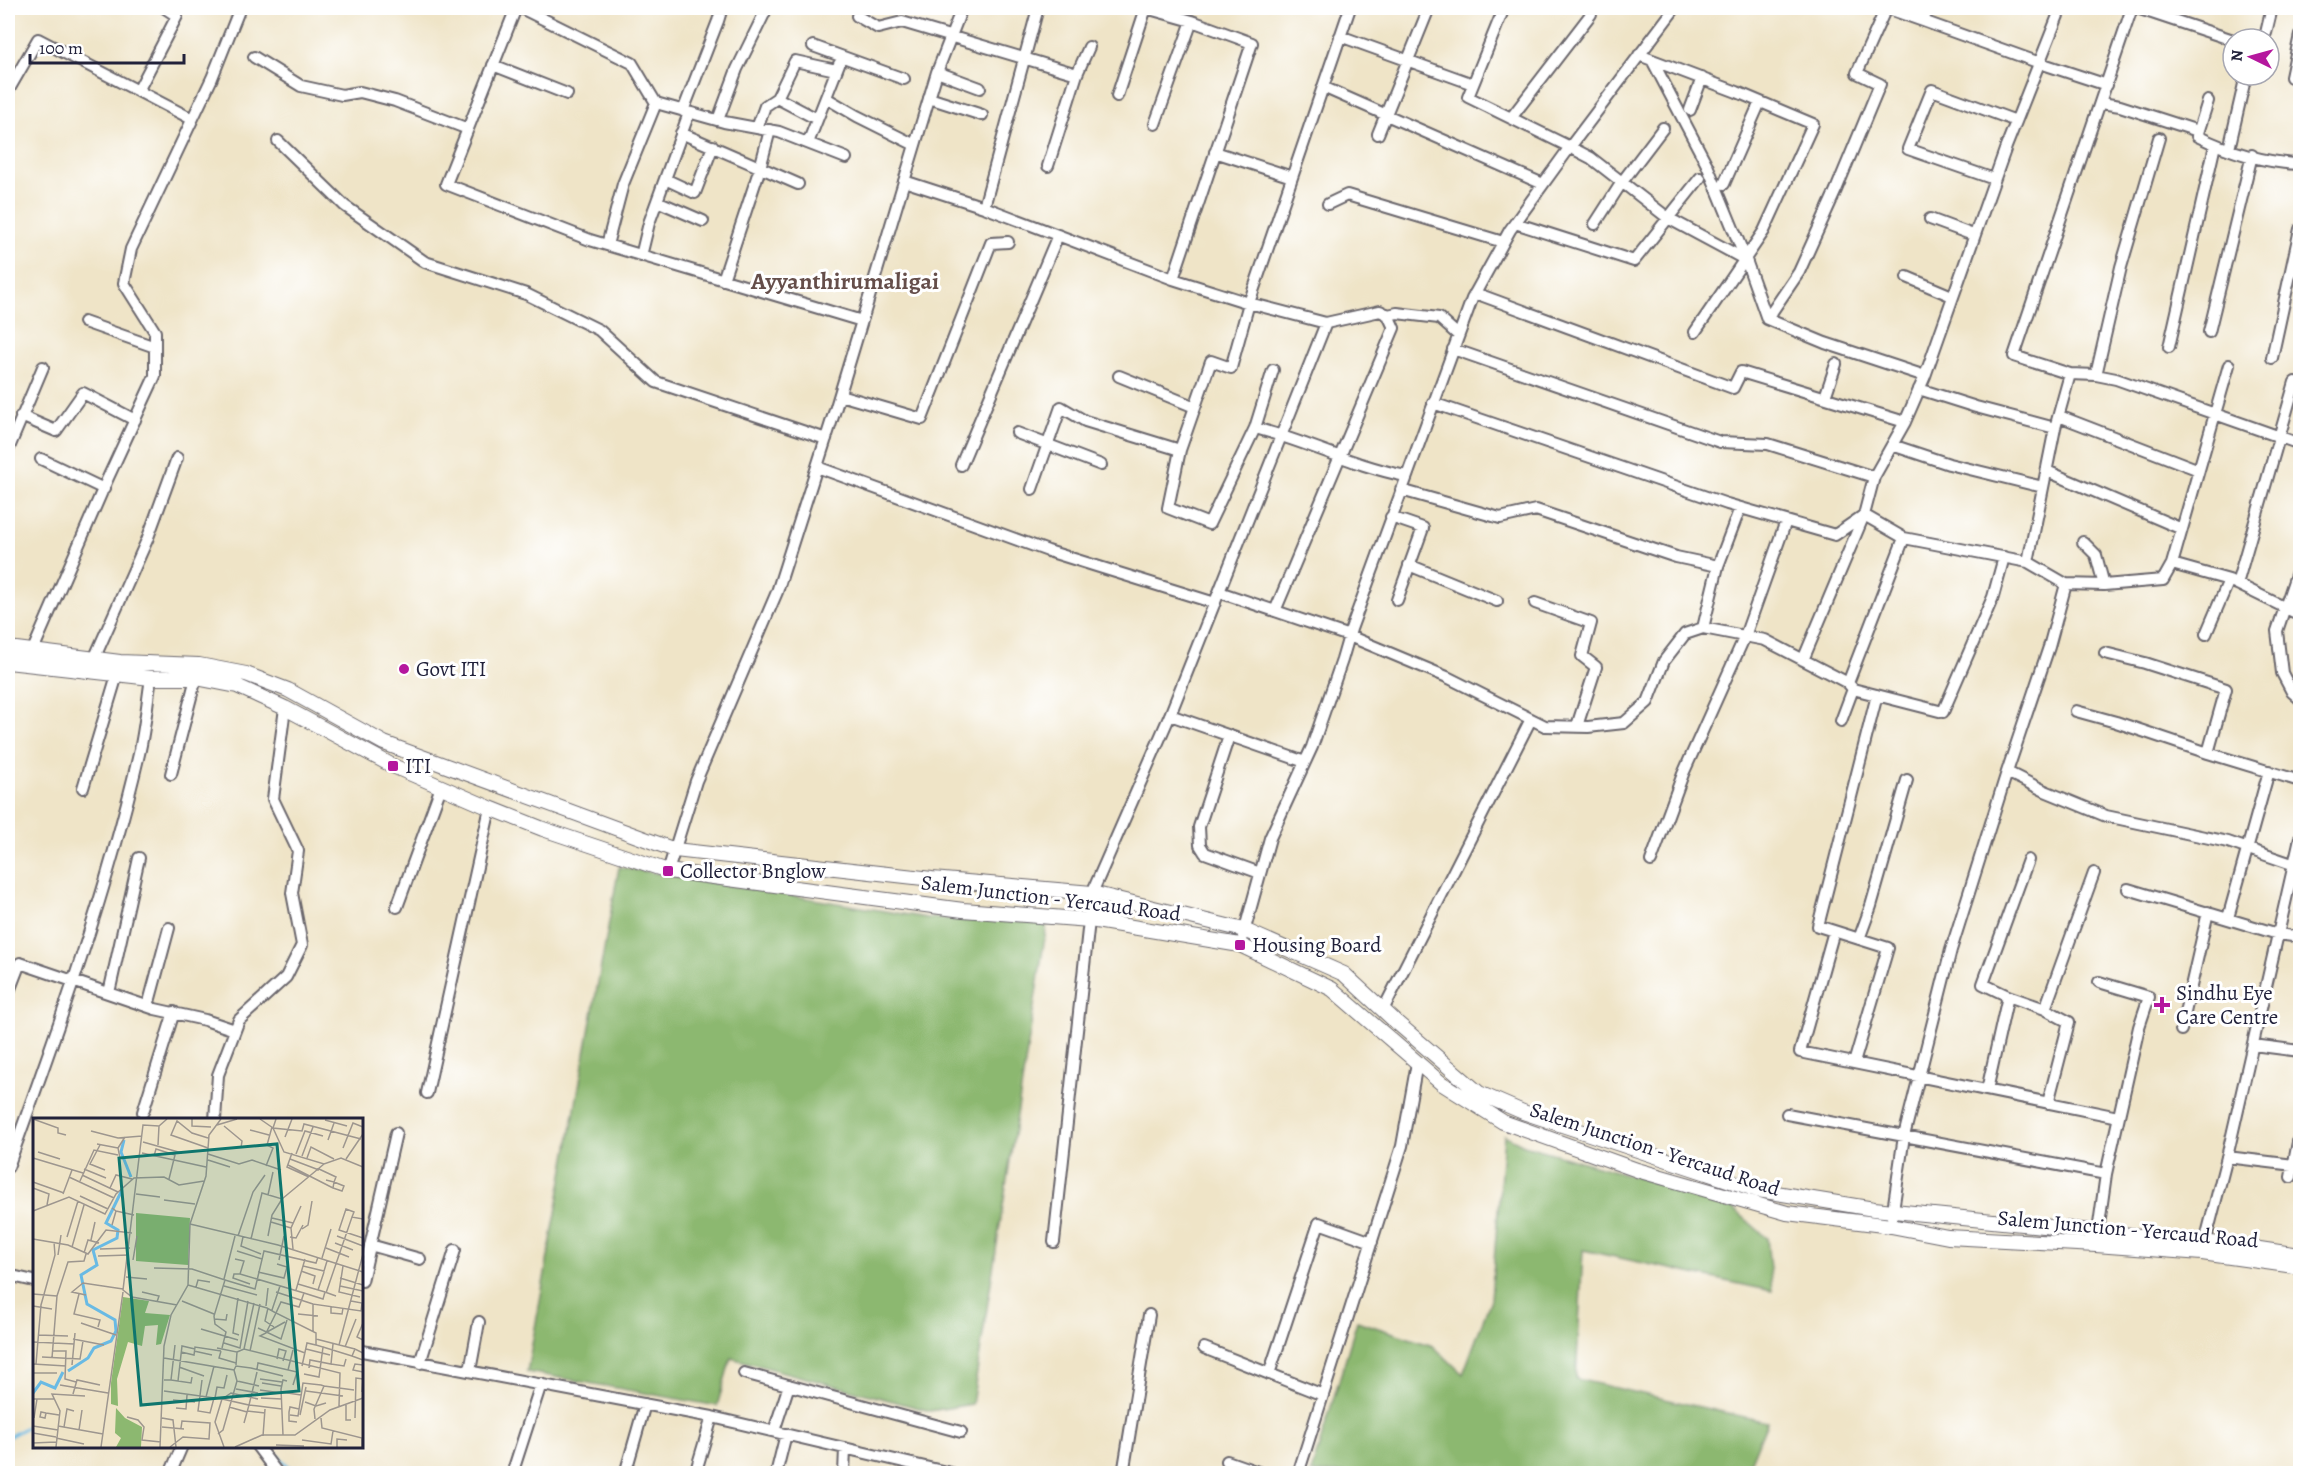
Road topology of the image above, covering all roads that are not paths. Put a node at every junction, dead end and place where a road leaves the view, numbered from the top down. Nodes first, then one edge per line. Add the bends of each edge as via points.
1 (165, 8) edge
2 (240, 8) edge
3 (516, 8) edge
4 (522, 8) edge
5 (722, 8) edge
6 (766, 8) edge
7 (962, 8) edge
8 (1038, 8) edge
9 (1350, 8) edge
10 (1429, 8) edge
11 (1504, 8) edge
12 (1675, 8) edge
13 (1886, 8) edge
14 (1928, 8) edge
15 (2061, 8) edge
16 (2135, 8) edge
17 (2272, 8) edge
18 (1592, 14) dead end
19 (858, 16) dead end
20 (1192, 21) junction
21 (1923, 21) junction
22 (2267, 27) edge
23 (2301, 35) edge
24 (951, 36) junction
25 (1340, 36) junction
26 (2221, 36) edge
27 (813, 46) dead end
28 (1089, 47) dead end
29 (1639, 55) junction
30 (254, 57) dead end
31 (841, 58) junction
32 (1024, 60) junction
33 (1652, 60) junction
34 (1407, 61) junction
35 (2040, 63) junction
36 (493, 65) junction
37 (836, 70) junction
38 (937, 72) junction
39 (1077, 74) junction
40 (2291, 77) dead end
41 (1702, 78) junction
42 (904, 80) dead end
43 (1473, 84) junction
44 (2107, 85) junction
45 (1323, 87) junction
46 (2243, 87) edge
47 (980, 88) dead end
48 (8, 91) edge
49 (138, 91) junction
50 (567, 94) dead end
51 (1117, 96) dead end
52 (777, 98) junction
53 (826, 98) junction
54 (929, 98) junction
55 (2208, 101) dead end
56 (1760, 102) junction
57 (2101, 102) junction
58 (656, 103) junction
59 (1690, 110) dead end
60 (686, 112) junction
61 (982, 115) dead end
62 (1385, 115) junction
63 (1511, 118) junction
64 (192, 119) junction
65 (818, 119) junction
66 (718, 120) junction
67 (2016, 121) junction
68 (1155, 124) dead end
69 (757, 128) junction
70 (1663, 128) dead end
71 (468, 129) junction
72 (770, 130) junction
73 (2198, 131) junction
74 (681, 133) junction
75 (1378, 134) dead end
76 (2159, 138) dead end
77 (278, 141) dead end
78 (808, 143) junction
79 (915, 145) junction
80 (2215, 145) junction
81 (713, 146) junction
82 (1570, 147) junction
83 (2229, 149) junction
84 (1215, 152) junction
85 (2252, 155) junction
86 (846, 158) dead end
87 (2301, 164) edge
88 (1048, 166) dead end
89 (760, 168) junction
90 (1292, 177) junction
91 (1700, 178) dead end
92 (665, 179) junction
93 (1994, 179) junction
94 (904, 181) junction
95 (1622, 182) junction
96 (798, 184) dead end
97 (1543, 184) junction
98 (1724, 184) dead end
99 (657, 201) junction
100 (1328, 204) dead end
101 (984, 207) junction
102 (1668, 218) junction
103 (1930, 219) dead end
104 (703, 221) dead end
105 (1515, 223) junction
106 (1595, 224) dead end
107 (2301, 229) edge
108 (1058, 235) junction
109 (1973, 235) junction
110 (1008, 242) dead end
111 (1503, 242) junction
112 (608, 245) junction
113 (641, 256) junction
114 (1746, 260) junction
115 (1907, 277) dead end
116 (1173, 279) junction
117 (723, 280) junction
118 (1475, 293) junction
119 (1952, 296) junction
120 (1249, 303) junction
121 (1388, 315) junction
122 (1767, 319) junction
123 (862, 321) junction
124 (84, 322) dead end
125 (1326, 323) junction
126 (1695, 332) dead end
127 (2209, 333) dead end
128 (1458, 335) junction
129 (155, 347) junction
130 (2169, 347) dead end
131 (1453, 349) junction
132 (2272, 358) dead end
133 (1836, 364) dead end
134 (2229, 365) dead end
135 (43, 367) dead end
136 (1273, 370) dead end
137 (2070, 374) junction
138 (2096, 375) junction
139 (1119, 376) dead end
140 (1925, 376) junction
141 (2295, 382) dead end
142 (1919, 389) junction
143 (840, 395) junction
144 (1825, 397) junction
145 (1433, 403) junction
146 (1195, 407) junction
147 (2215, 415) junction
148 (21, 416) junction
149 (2059, 416) junction
150 (135, 420) junction
151 (1905, 422) junction
152 (1255, 428) junction
153 (2055, 428) junction
154 (1017, 433) dead end
155 (1282, 435) junction
156 (2279, 437) junction
157 (826, 439) junction
158 (2301, 444) edge
159 (1048, 446) junction
160 (1892, 446) junction
161 (8, 450) edge
162 (1180, 450) junction
163 (1340, 456) junction
164 (41, 459) dead end
165 (177, 459) dead end
166 (961, 465) dead end
167 (1101, 465) dead end
168 (817, 467) junction
169 (2047, 471) junction
170 (2199, 471) junction
171 (1406, 476) junction
172 (1874, 477) junction
173 (2043, 487) junction
174 (104, 489) junction
175 (1032, 489) dead end
176 (1401, 490) junction
177 (1740, 508) junction
178 (1864, 514) junction
179 (1391, 517) junction
180 (1786, 521) junction
181 (2182, 529) junction
182 (1904, 538) junction
183 (2083, 542) dead end
184 (2004, 557) junction
185 (2028, 562) junction
186 (2301, 563) edge
187 (2172, 564) junction
188 (1409, 565) junction
189 (1718, 566) junction
190 (2233, 582) junction
191 (2066, 584) junction
192 (2104, 585) junction
193 (1219, 592) junction
194 (1397, 600) dead end
195 (1497, 601) dead end
196 (1215, 603) junction
197 (1535, 603) dead end
198 (2286, 609) junction
199 (1275, 611) junction
200 (2301, 615) edge
201 (1703, 628) junction
202 (2206, 634) dead end
203 (1349, 636) junction
204 (1745, 636) junction
205 (8, 648) edge
206 (33, 650) junction
207 (2105, 653) dead end
208 (94, 659) junction
209 (1803, 660) junction
210 (8, 663) edge
211 (117, 675) junction
212 (151, 678) junction
213 (196, 678) junction
214 (1850, 686) junction
215 (1877, 695) junction
216 (2301, 699) edge
217 (285, 708) junction
218 (2076, 711) dead end
219 (1170, 715) junction
220 (1530, 719) junction
221 (1841, 721) dead end
222 (1577, 726) junction
223 (1229, 735) junction
224 (2208, 753) junction
225 (1305, 762) junction
226 (2269, 771) junction
227 (2007, 772) junction
228 (171, 774) dead end
229 (1907, 780) dead end
230 (2301, 781) edge
231 (441, 787) junction
232 (83, 788) dead end
233 (490, 808) junction
234 (2300, 846) edge
235 (2247, 848) junction
236 (675, 850) junction
237 (139, 858) dead end
238 (2028, 860) dead end
239 (1651, 861) dead end
240 (2295, 865) junction
241 (668, 871) junction
242 (1260, 873) junction
243 (2094, 873) dead end
244 (2128, 889) dead end
245 (1092, 893) junction
246 (397, 907) dead end
247 (2208, 912) junction
248 (2228, 918) junction
249 (1090, 920) junction
250 (169, 927) dead end
251 (1244, 930) junction
252 (1834, 931) junction
253 (2278, 934) junction
254 (2301, 937) edge
255 (1859, 939) junction
256 (1240, 945) junction
257 (75, 981) junction
258 (2099, 982) dead end
259 (110, 993) junction
260 (8, 994) edge
261 (2008, 996) junction
262 (148, 1006) junction
263 (2044, 1009) junction
264 (1383, 1010) junction
265 (174, 1012) junction
266 (235, 1030) junction
267 (2181, 1030) dead end
268 (2253, 1045) junction
269 (2301, 1051) edge
270 (1417, 1063) junction
271 (1854, 1063) junction
272 (1918, 1077) junction
273 (1987, 1090) junction
274 (427, 1093) dead end
275 (2048, 1103) junction
276 (143, 1112) dead end
277 (1787, 1114) dead end
278 (2118, 1117) junction
279 (214, 1118) edge
280 (396, 1132) dead end
281 (2301, 1132) edge
282 (1904, 1136) junction
283 (10, 1150) edge
284 (2227, 1157) junction
285 (2294, 1165) junction
286 (8, 1167) edge
287 (2106, 1174) junction
288 (2291, 1177) dead end
289 (1893, 1211) junction
290 (1891, 1226) junction
291 (2097, 1239) junction
292 (1054, 1242) dead end
293 (1372, 1242) junction
294 (370, 1245) junction
295 (2203, 1248) junction
296 (455, 1250) dead end
297 (2301, 1256) edge
298 (420, 1259) dead end
299 (2301, 1267) edge
300 (8, 1275) edge
301 (363, 1276) edge
302 (33, 1281) edge
303 (1149, 1315) dead end
304 (478, 1322) dead end
305 (1204, 1348) dead end
306 (363, 1351) edge
307 (420, 1363) junction
308 (470, 1371) junction
309 (744, 1372) dead end
310 (1269, 1374) junction
311 (542, 1384) junction
312 (789, 1385) junction
313 (1323, 1395) junction
314 (645, 1404) junction
315 (712, 1417) junction
316 (774, 1431) junction
317 (961, 1432) dead end
318 (786, 1434) junction
319 (181, 1448) edge
320 (259, 1448) edge
321 (845, 1448) junction
322 (1227, 1461) dead end
323 (914, 1469) edge
324 (170, 1473) edge
325 (278, 1473) edge
326 (512, 1473) edge
327 (625, 1473) edge
328 (695, 1473) edge
329 (776, 1473) edge
330 (844, 1473) edge
331 (955, 1473) edge
332 (1123, 1473) edge
333 (1264, 1473) edge
334 (1298, 1473) edge

1 - 49 street via 177,16
2 - 64 street
3 - 36 street
4 - 58 street via 632,63
5 - 60 street
6 - 66 street
7 - 24 street
8 - 32 street
9 - 25 street
10 - 34 street
11 - 43 street
12 - 29 street
13 - 21 street
13 - 122 street via 1857,73 1880,84 1799,272
14 - 21 street
15 - 35 street
16 - 26 street
16 - 44 street
17 - 22 street
18 - 63 street
19 - 24 street via 878,28 902,22
20 - 51 street via 1146,8
20 - 68 street
20 - 84 street via 1252,43
21 - 35 street
23 - 40 street
24 - 32 street
24 - 38 street
25 - 34 street
25 - 45 street
27 - 31 street
28 - 39 street
29 - 33 street
29 - 82 street
30 - 71 street via 301,86 342,95 360,92 395,101
31 - 37 street
31 - 42 street
32 - 39 street
32 - 101 street
33 - 41 street
33 - 114 street via 1707,165
34 - 43 street
34 - 62 street
35 - 44 street
35 - 67 street
36 - 50 street
36 - 71 street
37 - 52 street via 795,61
37 - 53 street
38 - 47 street
38 - 54 street
39 - 88 street
41 - 56 street
41 - 59 street
43 - 63 street via 1468,97
44 - 57 street
45 - 62 street
45 - 90 street
46 - 83 street
48 - 49 street via 38,39
49 - 64 street
52 - 65 street
52 - 69 street via 765,106
53 - 65 street
53 - 79 street
54 - 61 street
54 - 79 street
55 - 73 street
56 - 98 street
56 - 114 street via 1813,124 1764,231
57 - 73 street
57 - 137 street via 2014,356
58 - 60 street
58 - 112 street via 623,184
60 - 66 street
60 - 74 street
62 - 75 street
62 - 97 street
63 - 82 street
64 - 129 street via 131,249 124,284 155,332
65 - 78 street
66 - 69 street
67 - 93 street
67 - 93 street via 1932,90 1908,149
69 - 72 street
70 - 95 street
71 - 112 street via 446,184
72 - 78 street
72 - 89 street
73 - 80 street via 2197,136
74 - 81 street
74 - 92 street
76 - 138 street via 2121,267
77 - 157 street via 345,206 425,262 526,294 599,330 656,382
78 - 86 street
79 - 94 street
80 - 83 street
80 - 130 street
81 - 89 street
81 - 92 street via 695,193
82 - 95 street
82 - 97 street
83 - 85 street
84 - 90 street
84 - 116 street
85 - 87 street
85 - 127 street
89 - 96 street
89 - 117 street
90 - 120 street
91 - 102 street
92 - 99 street
93 - 109 street
94 - 101 street
94 - 123 street
95 - 102 street
95 - 106 street
97 - 105 street
99 - 104 street
99 - 113 street
100 - 111 street via 1347,195
101 - 108 street
102 - 105 street via 1634,261
102 - 114 street
103 - 109 street
105 - 111 street
107 - 132 street
108 - 116 street
108 - 166 street
109 - 119 street
110 - 143 street via 991,243 922,419
111 - 118 street
112 - 113 street
113 - 117 street
114 - 122 street
114 - 126 street
115 - 119 street
116 - 120 street
117 - 123 street
118 - 128 street
118 - 144 street via 1733,388 1741,372
119 - 140 street
120 - 125 street
120 - 146 street via 1232,368 1211,361
121 - 125 street via 1380,311
121 - 128 street via 1438,318
121 - 163 street via 1394,328
122 - 140 street
123 - 143 street
124 - 129 street
125 - 155 street
128 - 131 street
129 - 150 street via 155,376
131 - 145 street
131 - 172 street via 1720,442 1768,444
133 - 144 street
134 - 147 street
135 - 148 street
136 - 152 street
137 - 138 street
137 - 149 street
138 - 147 street
139 - 146 street
140 - 142 street
141 - 156 street
142 - 151 street
142 - 153 street
143 - 157 street
144 - 151 street
145 - 171 street
145 - 177 street
146 - 162 street
147 - 156 street
147 - 170 street
148 - 150 street via 56,431 83,393
148 - 161 street
149 - 153 street
149 - 170 street
150 - 174 street
151 - 160 street
152 - 155 street
152 - 162 street via 1209,524 1168,507
153 - 169 street
154 - 159 street
155 - 163 street
155 - 193 street
156 - 158 street
156 - 190 street
157 - 168 street
159 - 162 street via 1061,407 1085,421
159 - 167 street
159 - 175 street
160 - 172 street
160 - 173 street
163 - 171 street via 1379,471
163 - 199 street
164 - 174 street
165 - 208 street via 147,540
168 - 196 street via 1048,551
168 - 236 street via 777,592 696,781
169 - 173 street
169 - 181 street
170 - 181 street
171 - 176 street
172 - 178 street
173 - 185 street
174 - 206 street
176 - 179 street
176 - 189 street via 1500,518 1536,510 1676,557
177 - 180 street
177 - 189 street
178 - 180 street via 1835,535
178 - 182 street
178 - 209 street
179 - 188 street via 1423,528
179 - 203 street
180 - 204 street
181 - 187 street
182 - 184 street
182 - 214 street
183 - 192 street via 2096,555
184 - 185 street
184 - 215 street via 1993,597 1943,712
185 - 191 street
186 - 198 street
187 - 190 street
187 - 192 street via 2163,580
188 - 194 street
188 - 195 street
189 - 201 street
190 - 198 street
190 - 202 street
191 - 192 street
191 - 227 street
193 - 196 street
193 - 199 street
196 - 219 street
197 - 222 street via 1591,623 1582,656 1596,667
198 - 200 street
198 - 216 street via 2277,631 2282,674
199 - 203 street
201 - 204 street
201 - 222 street via 1684,634 1664,661 1648,702 1624,723
203 - 220 street via 1447,677
203 - 225 street
204 - 209 street via 1765,640
204 - 239 street via 1683,774
205 - 206 main road
206 - 208 main road
207 - 224 street via 2226,689
208 - 236 main road via 189,664 246,674 288,690 384,743
209 - 214 street
210 - 211 main road, Salem Junction - Yercaud Road
211 - 212 main road, Salem Junction - Yercaud Road
211 - 232 street
212 - 213 main road, Salem Junction - Yercaud Road
212 - 257 street via 139,753
213 - 217 main road, Salem Junction - Yercaud Road via 237,686
213 - 228 street
214 - 215 street
214 - 221 street
215 - 252 street via 1818,926
217 - 231 main road, Salem Junction - Yercaud Road
217 - 266 street via 273,799 298,851 292,893 302,945 286,977 239,1020
218 - 224 street
219 - 223 street
219 - 245 street
220 - 222 street via 1545,726
220 - 264 street
223 - 225 street
223 - 242 street via 1200,827 1200,845 1205,853
224 - 226 street
225 - 242 street via 1270,838
226 - 230 street
226 - 235 street
227 - 235 street via 2106,816
227 - 272 street via 1950,950
229 - 255 street
231 - 233 main road, Salem Junction - Yercaud Road
231 - 246 street
233 - 241 main road, Salem Junction - Yercaud Road
233 - 274 street
234 - 240 street
235 - 240 street
235 - 248 street
236 - 241 street
236 - 245 main road
237 - 259 street
238 - 261 street via 1983,984
240 - 253 street
241 - 249 main road, Salem Junction - Yercaud Road via 963,910
242 - 251 street
243 - 263 street
244 - 247 street
245 - 249 street
245 - 251 main road
247 - 248 street
247 - 267 street
248 - 253 street
249 - 256 main road, Salem Junction - Yercaud Road
249 - 292 street
250 - 262 street
251 - 256 street
251 - 264 main road via 1344,974
252 - 255 street
252 - 271 street via 1800,1052
253 - 254 street
253 - 268 street
255 - 271 street via 1888,948
256 - 270 main road, Salem Junction - Yercaud Road via 1332,989
257 - 259 street
257 - 260 street via 20,963
257 - 283 street
258 - 278 street via 2149,997
259 - 262 street
261 - 263 street
261 - 273 street
262 - 265 street
263 - 275 street via 2069,1022
264 - 289 main road via 1479,1093 1523,1112 1758,1190
265 - 266 street
265 - 276 street
266 - 279 street via 218,1075
268 - 269 street
268 - 284 street
270 - 290 main road, Salem Junction - Yercaud Road via 1503,1122 1637,1170 1787,1213
270 - 293 street via 1402,1146
271 - 272 street
272 - 273 street
272 - 282 street
273 - 275 street
275 - 278 street
277 - 282 street
278 - 287 street
280 - 294 street
281 - 285 street
282 - 287 street
282 - 289 street
283 - 286 street
284 - 285 street
284 - 295 street
285 - 288 street
287 - 291 street
289 - 290 street
289 - 291 main road
290 - 291 main road, Salem Junction - Yercaud Road via 1948,1237
291 - 295 main road
293 - 310 street via 1319,1223
293 - 313 street
294 - 298 street
294 - 301 street
295 - 297 main road
295 - 299 main road, Salem Junction - Yercaud Road
296 - 307 street
300 - 302 street
303 - 332 street
304 - 308 street
305 - 310 street
306 - 307 street
307 - 308 street
308 - 311 street
309 - 312 street
310 - 313 street
311 - 314 street
311 - 326 street
312 - 316 street
312 - 317 street
313 - 334 street
314 - 315 street
314 - 327 street
315 - 316 street
315 - 328 street
316 - 318 street
318 - 321 street
318 - 329 street
319 - 324 street
320 - 325 street
321 - 323 street
321 - 330 street
322 - 333 street
323 - 331 street

